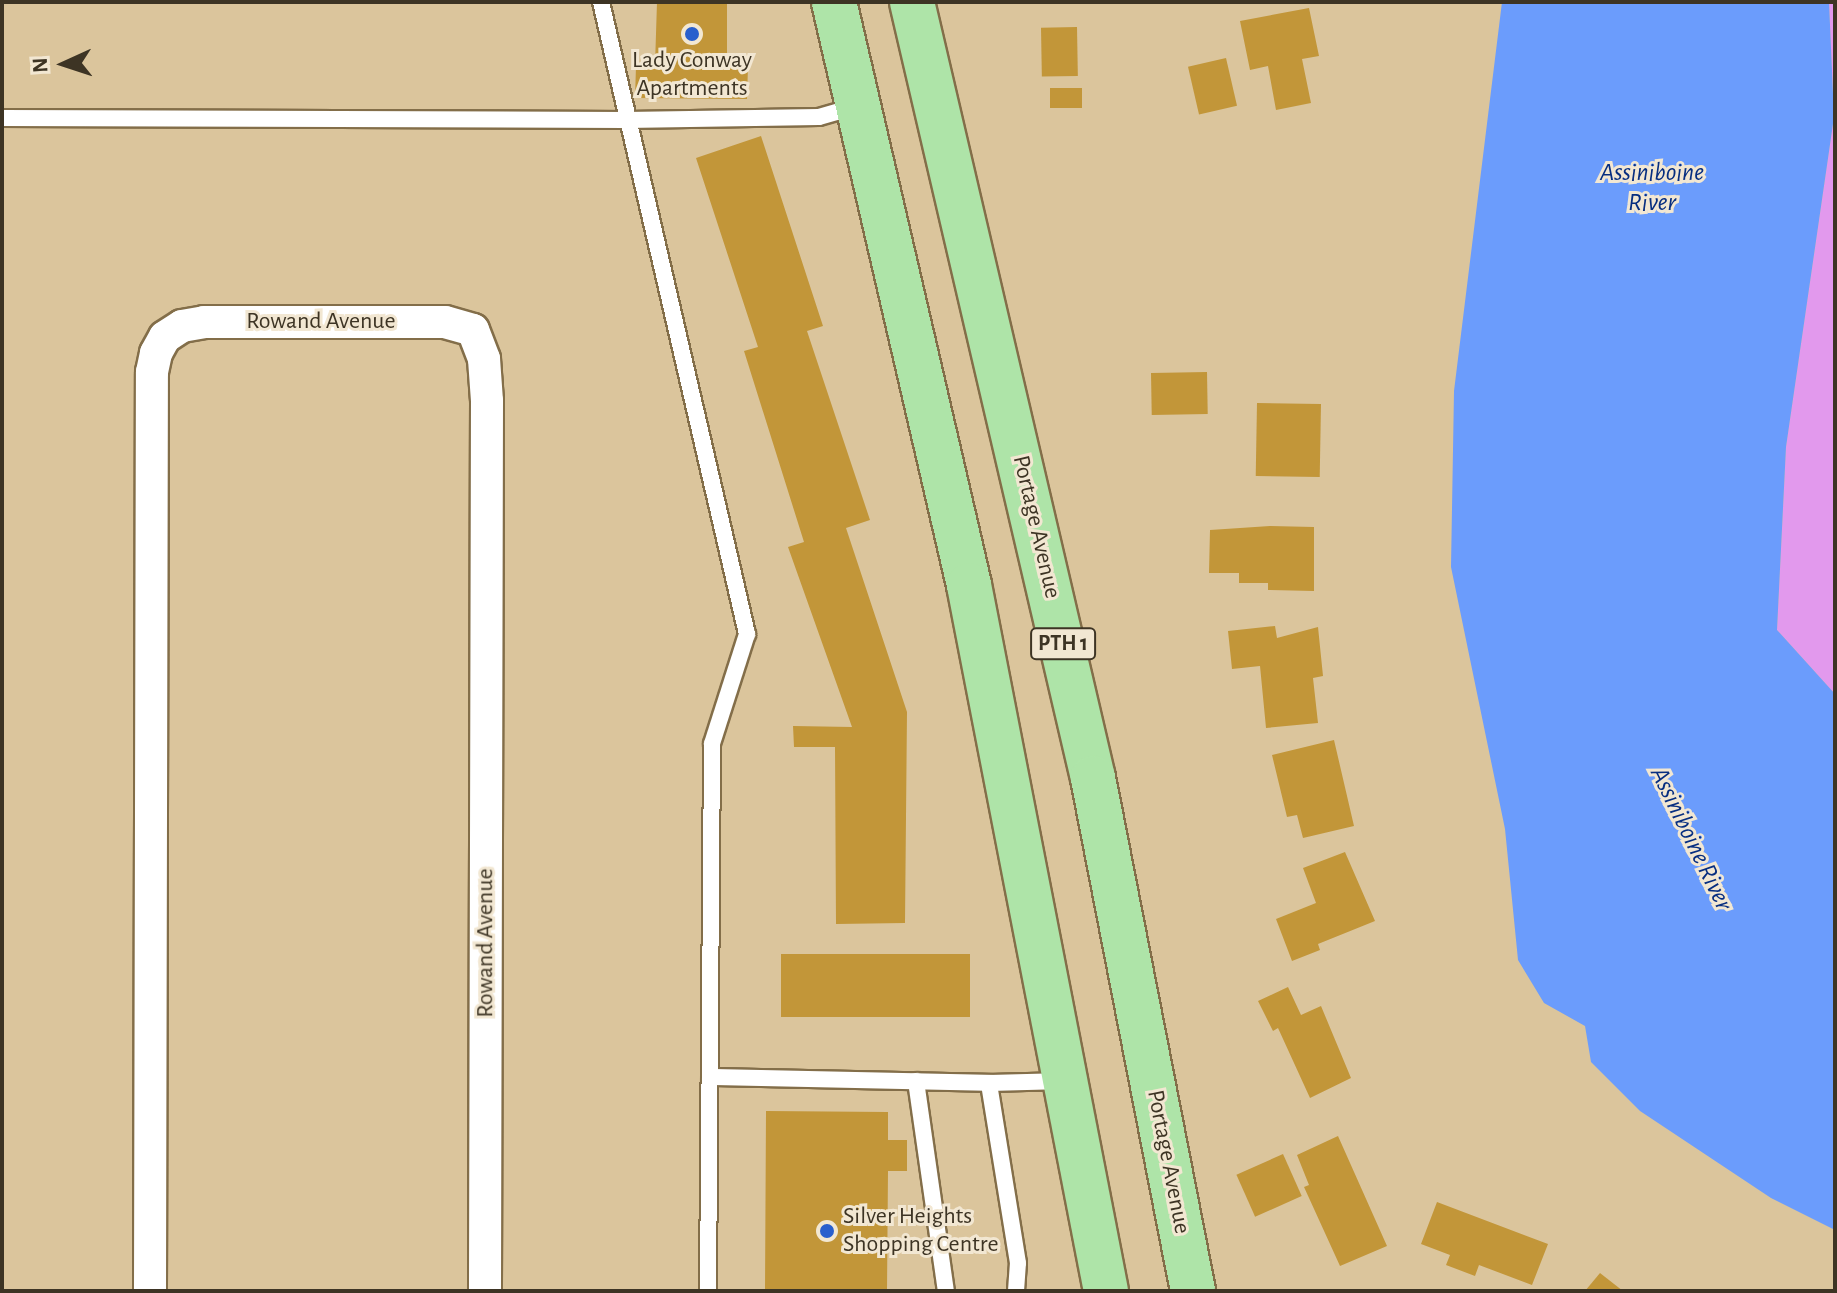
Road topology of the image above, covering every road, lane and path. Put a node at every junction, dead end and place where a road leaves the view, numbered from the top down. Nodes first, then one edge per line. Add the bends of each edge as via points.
1 (601, 2) edge
2 (834, 2) edge
3 (912, 2) edge
4 (859, 106) junction
5 (2, 118) edge
6 (626, 120) junction
7 (710, 1077) junction
8 (916, 1081) junction
9 (1066, 1081) junction
10 (989, 1083) junction
11 (150, 1291) edge
12 (485, 1291) edge
13 (708, 1291) edge
14 (946, 1291) edge
15 (1016, 1291) edge
16 (1106, 1291) edge
17 (1193, 1291) edge

1 - 6 lane
2 - 4 highway
3 - 17 highway, Portage Avenue / PTH 1 via 1093,778
4 - 6 lane via 819,117
4 - 9 highway via 969,585
5 - 6 lane
6 - 7 lane via 747,634 712,744
7 - 8 lane
7 - 13 lane
8 - 10 lane
8 - 14 lane
9 - 10 lane
9 - 16 highway
10 - 15 lane via 1018,1263
11 - 12 street, Rowand Avenue via 152,372 165,337 182,326 204,322 445,322 473,330 484,359

